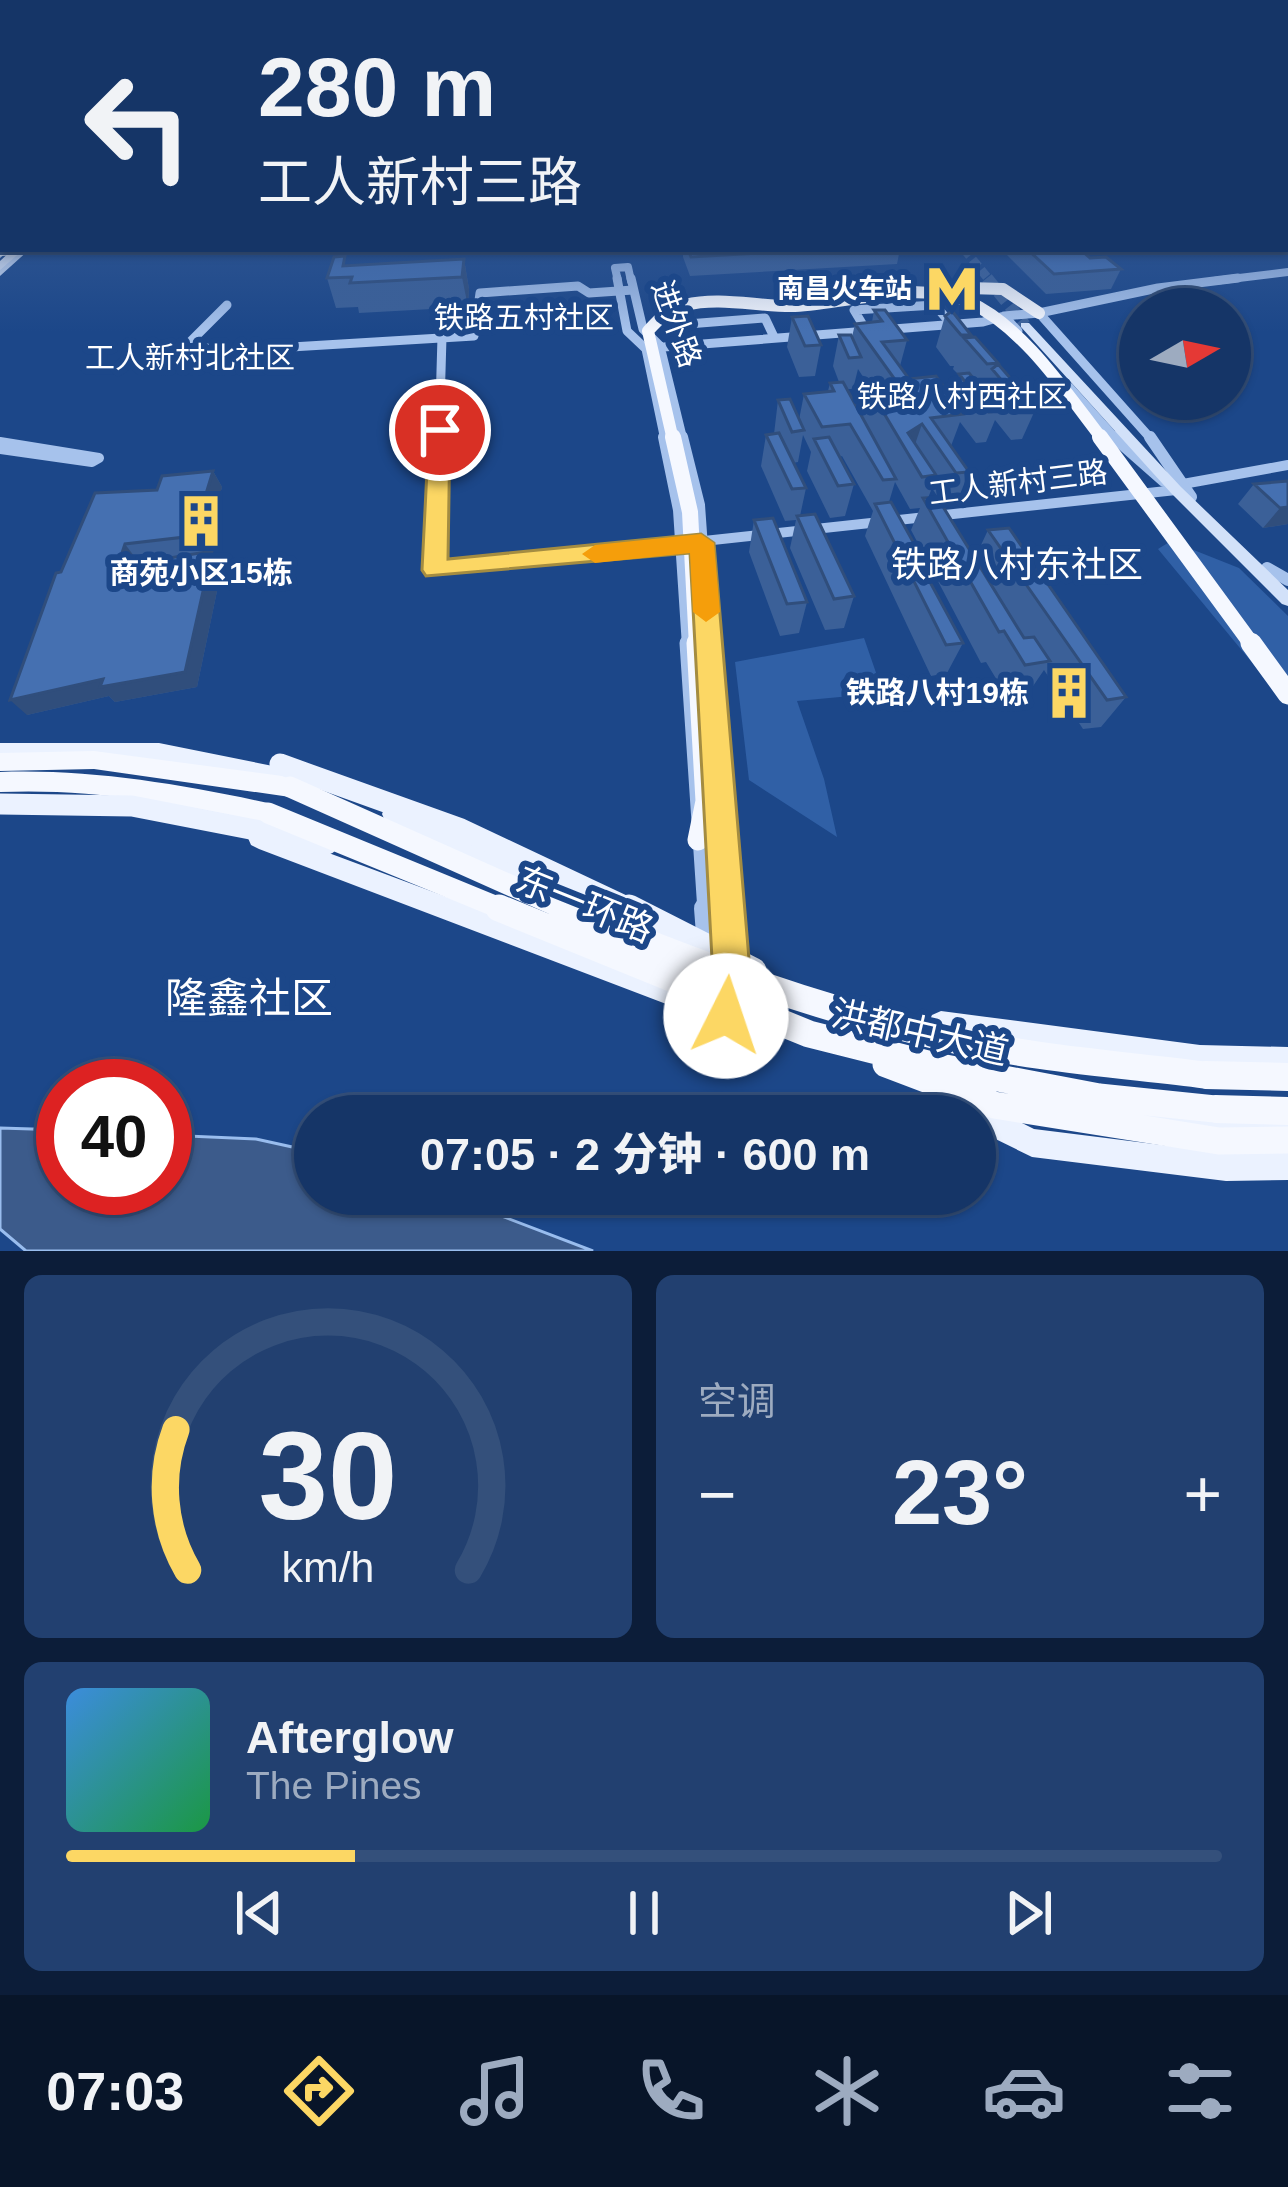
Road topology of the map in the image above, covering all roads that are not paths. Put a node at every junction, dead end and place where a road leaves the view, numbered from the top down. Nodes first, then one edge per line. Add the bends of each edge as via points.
1 (1288, 272) edge
2 (626, 290) joint
3 (751, 304) junction
4 (227, 305) dead end
5 (1004, 316) junction
6 (1032, 320) junction
7 (951, 324) junction
8 (866, 330) junction
9 (442, 337) junction
10 (775, 337) junction
11 (681, 344) junction
12 (653, 347) junction
13 (0, 445) edge
14 (1288, 465) edge
15 (1183, 490) junction
16 (701, 543) junction
17 (681, 545) junction
18 (1288, 584) edge
19 (1288, 600) edge
20 (1288, 691) edge
21 (0, 742) edge
22 (0, 752) edge
23 (0, 762) edge
24 (0, 782) edge
25 (0, 801) edge
26 (698, 840) junction
27 (363, 851) junction
28 (719, 954) junction
29 (805, 998) junction
30 (701, 1006) junction
31 (726, 1016) junction
32 (809, 1034) junction
33 (1288, 1060) edge
34 (886, 1068) junction
35 (1288, 1077) edge
36 (1288, 1111) edge
37 (1288, 1125) edge
38 (1288, 1140) edge
39 (1288, 1166) edge

1 - 6 street via 1158,287
2 - 9 street via 480,293 474,336
2 - 12 street, 进外路 via 627,331
3 - 6 highway, bridge via 980,284 1011,289
3 - 12 highway, bridge via 670,316
3 - 20 highway, bridge via 945,297 984,306 1096,431
3 - 26 highway, bridge via 669,309 648,331 690,512 706,801
4 - 9 street via 185,347
5 - 6 street
5 - 7 street
5 - 15 street via 1128,453
6 - 15 main road
7 - 8 street
7 - 8 street via 935,305 854,310
8 - 10 street
9 - 17 street, 工人新村三路 via 435,570
10 - 11 street
10 - 11 street via 765,318 675,325
11 - 12 street
12 - 16 street, 进外路 via 699,505
12 - 17 street, 进外路
13 - 13 street via 92,462 100,458
14 - 15 street, 工人新村三路
15 - 16 street, 工人新村三路
15 - 18 main road
15 - 19 main road
16 - 17 street, 工人新村三路
16 - 28 street, 进外路
17 - 26 street, 进外路
21 - 29 main road, bridge via 122,741 280,764 359,786 628,906
22 - 28 main road, 洪都中大道 via 159,752 329,787
23 - 29 highway, 东一环路, bridge via 94,760 290,787 610,928
24 - 27 highway, 东一环路, bridge via 160,790 268,813
25 - 27 main road, bridge via 132,806
25 - 30 main road, 洪都中大道 via 166,805
26 - 28 street, 进外路
27 - 32 highway, 东一环路, bridge
28 - 30 street, 进外路
28 - 31 street, 进外路
28 - 33 main road, 洪都中大道 via 804,989 950,1026 1200,1058
29 - 35 highway, 东一环路, bridge via 944,1038 1205,1075
30 - 31 main road, 洪都中大道
31 - 34 main road, 洪都中大道
32 - 36 highway, 东一环路, bridge via 1099,1096
32 - 38 highway, bridge via 994,1105 1219,1141
34 - 37 main road, 洪都中大道 via 1219,1126
34 - 39 main road via 1032,1143 1226,1167

